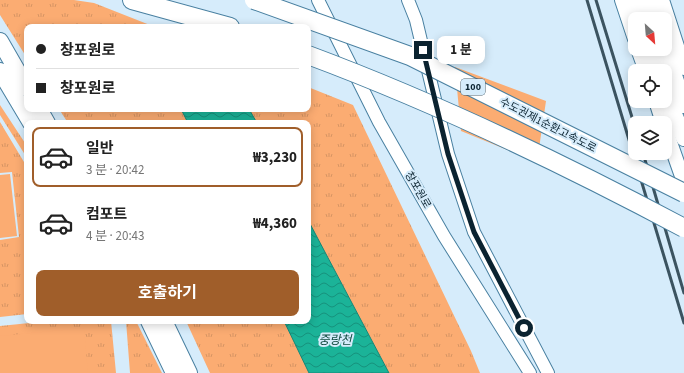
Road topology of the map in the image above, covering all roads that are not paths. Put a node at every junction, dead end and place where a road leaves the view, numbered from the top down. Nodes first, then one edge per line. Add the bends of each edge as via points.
1 (132, 0) edge
2 (160, 0) edge
3 (254, 0) edge
4 (318, 0) edge
5 (408, 0) edge
6 (622, 0) edge
7 (635, 0) edge
8 (649, 0) edge
9 (662, 0) edge
10 (639, 12) edge
11 (653, 12) edge
12 (628, 18) edge
13 (219, 24) edge
14 (226, 24) edge
15 (0, 41) edge
16 (311, 56) edge
17 (667, 56) edge
18 (684, 68) edge
19 (0, 71) edge
20 (24, 83) edge
21 (684, 105) edge
22 (671, 108) edge
23 (24, 111) edge
24 (684, 138) edge
25 (672, 148) edge
26 (684, 182) edge
27 (684, 193) edge
28 (684, 228) edge
29 (150, 324) edge
30 (165, 324) edge
31 (174, 373) edge
32 (189, 373) edge
33 (530, 373) edge
34 (548, 373) edge

1 - 13 highway
2 - 14 highway
3 - 27 highway, 수도권제1순환고속도로 / 100, bridge via 410,56
4 - 33 street, 창포원로 via 383,129 444,236
5 - 34 street via 416,20 448,154 474,232
6 - 12 main road
7 - 10 highway
8 - 11 highway
9 - 18 main road
15 - 20 highway
16 - 28 highway, bridge via 499,135
17 - 21 highway
19 - 23 highway
22 - 24 highway
25 - 26 main road
29 - 31 highway
30 - 32 highway

